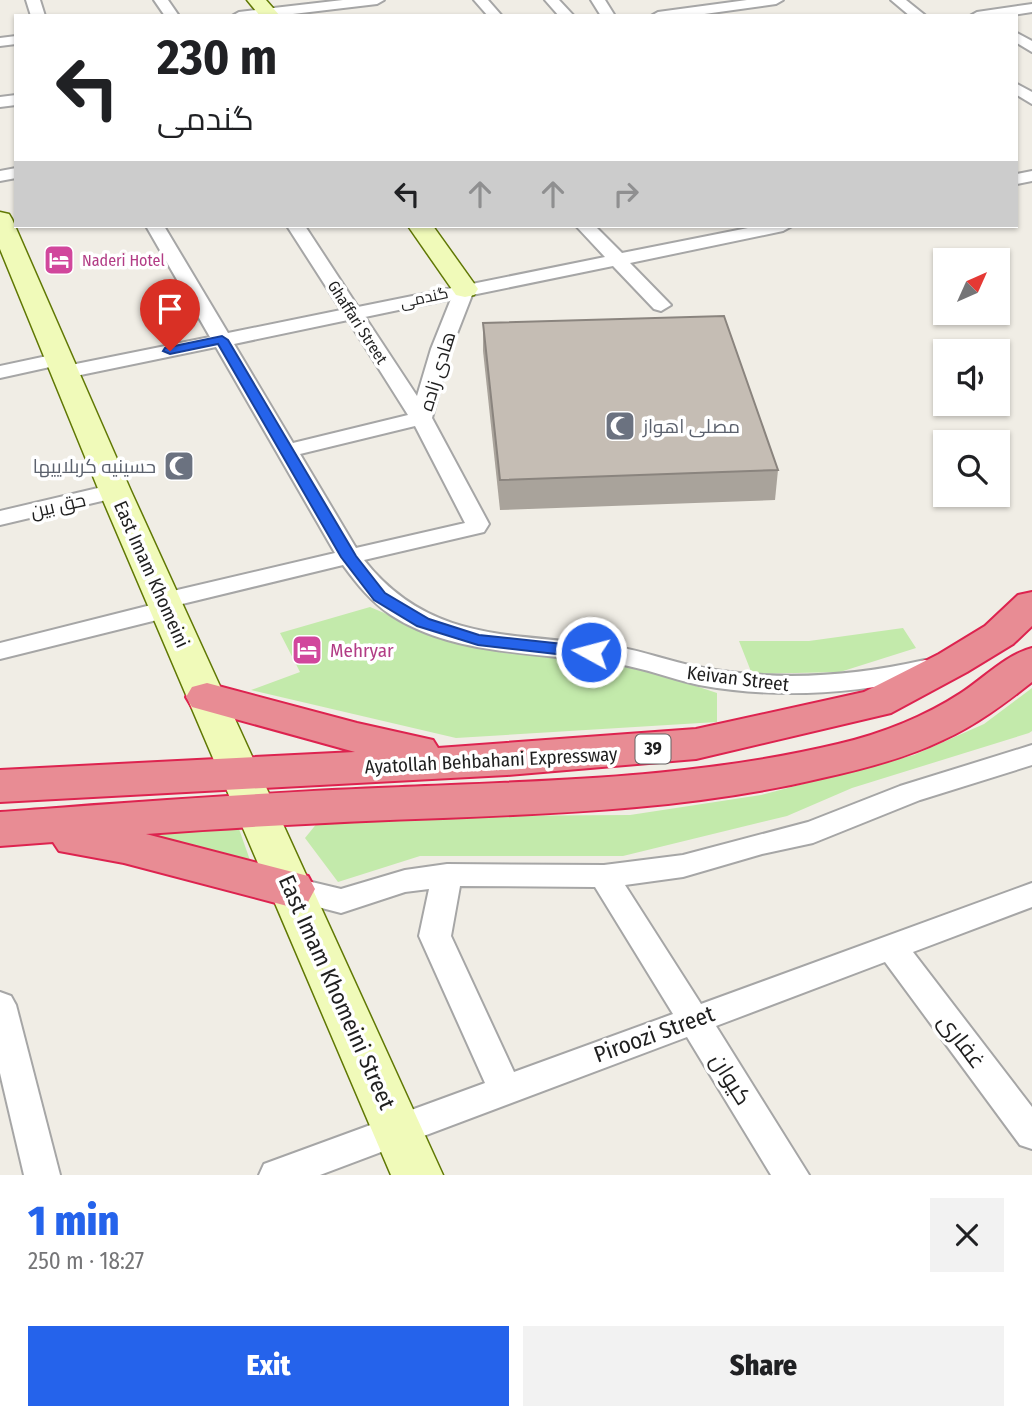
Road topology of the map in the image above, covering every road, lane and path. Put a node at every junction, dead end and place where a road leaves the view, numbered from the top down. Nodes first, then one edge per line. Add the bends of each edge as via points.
1 (481, 0) edge
2 (552, 0) edge
3 (776, 0) edge
4 (898, 0) edge
5 (380, 3) edge
6 (1032, 8) edge
7 (265, 9) edge
8 (697, 9) edge
9 (980, 13) edge
10 (246, 14) edge
11 (493, 14) edge
12 (566, 14) edge
13 (669, 14) edge
14 (916, 14) edge
15 (0, 219) edge
16 (156, 228) edge
17 (297, 228) edge
18 (421, 228) edge
19 (586, 228) edge
20 (773, 228) edge
21 (615, 259) junction
22 (465, 289) junction
23 (661, 305) dead end
24 (352, 312) junction
25 (222, 340) junction
26 (63, 366) junction
27 (0, 372) edge
28 (421, 418) junction
29 (287, 451) junction
30 (115, 491) junction
31 (0, 518) edge
32 (349, 557) junction
33 (1032, 604) edge
34 (167, 605) junction
35 (0, 651) edge
36 (1032, 661) edge
37 (953, 663) junction
38 (207, 697) junction
39 (1032, 755) edge
40 (507, 760) junction
41 (0, 786) edge
42 (248, 791) junction
43 (0, 829) edge
44 (447, 875) junction
45 (604, 876) junction
46 (290, 889) junction
47 (1032, 895) edge
48 (892, 948) junction
49 (0, 1005) edge
50 (694, 1019) junction
51 (505, 1090) junction
52 (397, 1130) junction
53 (1032, 1134) edge
54 (42, 1175) edge
55 (277, 1175) edge
56 (417, 1175) edge
57 (791, 1175) edge

1 - 11 street
2 - 12 street
3 - 8 street
4 - 14 street
5 - 7 street
6 - 9 street
7 - 10 street
8 - 13 street
15 - 26 main road, East Imam Khomeini
16 - 25 street, Keivan Street
17 - 24 street, Ghaffari Street
18 - 22 main road
19 - 21 street
20 - 21 street, گندمی
21 - 22 street, گندمی
21 - 23 street
22 - 24 street, گندمی
22 - 28 street, هادی زاده
24 - 25 street, گندمی
24 - 28 street, Ghaffari Street
25 - 26 street, گندمی
25 - 29 street, Keivan Street
26 - 27 street, گندمی
26 - 30 main road, East Imam Khomeini
28 - 29 street
28 - 32 street, هادی زاده via 476,527
29 - 32 street, Keivan Street
30 - 31 street, حق بین
30 - 34 main road, East Imam Khomeini
32 - 34 street
32 - 37 street, Keivan Street via 379,597 423,622 478,640 570,649 635,659 698,676 794,686 850,684
33 - 37 highway, Ayatollah Behbahani Expressway / 39 via 999,635
34 - 35 street
34 - 38 main road, East Imam Khomeini
36 - 42 highway, Ayatollah Behbahani Expressway / 39 via 983,698 912,737 821,764 720,781 604,793
37 - 40 highway, Ayatollah Behbahani Expressway / 39 via 876,703 696,744
38 - 40 highway via 370,741
38 - 42 main road, East Imam Khomeini
39 - 45 street via 910,793 813,832 683,866
40 - 42 highway, Ayatollah Behbahani Expressway / 39
41 - 42 highway, Ayatollah Behbahani Expressway / 39
42 - 43 highway, Ayatollah Behbahani Expressway / 39
42 - 46 main road, East Imam Khomeini Street
43 - 46 highway via 124,846
44 - 45 street
44 - 46 street via 405,881 341,901
44 - 51 street via 435,936
45 - 50 street, کیوان
46 - 52 main road, East Imam Khomeini Street
47 - 48 street, Piroozi Street
48 - 50 street, Piroozi Street
48 - 53 street, غفاری
49 - 54 street
50 - 51 street, Piroozi Street
50 - 57 street, کیوان
51 - 52 street, Piroozi Street
52 - 55 street, Piroozi Street
52 - 56 main road, East Imam Khomeini Street

